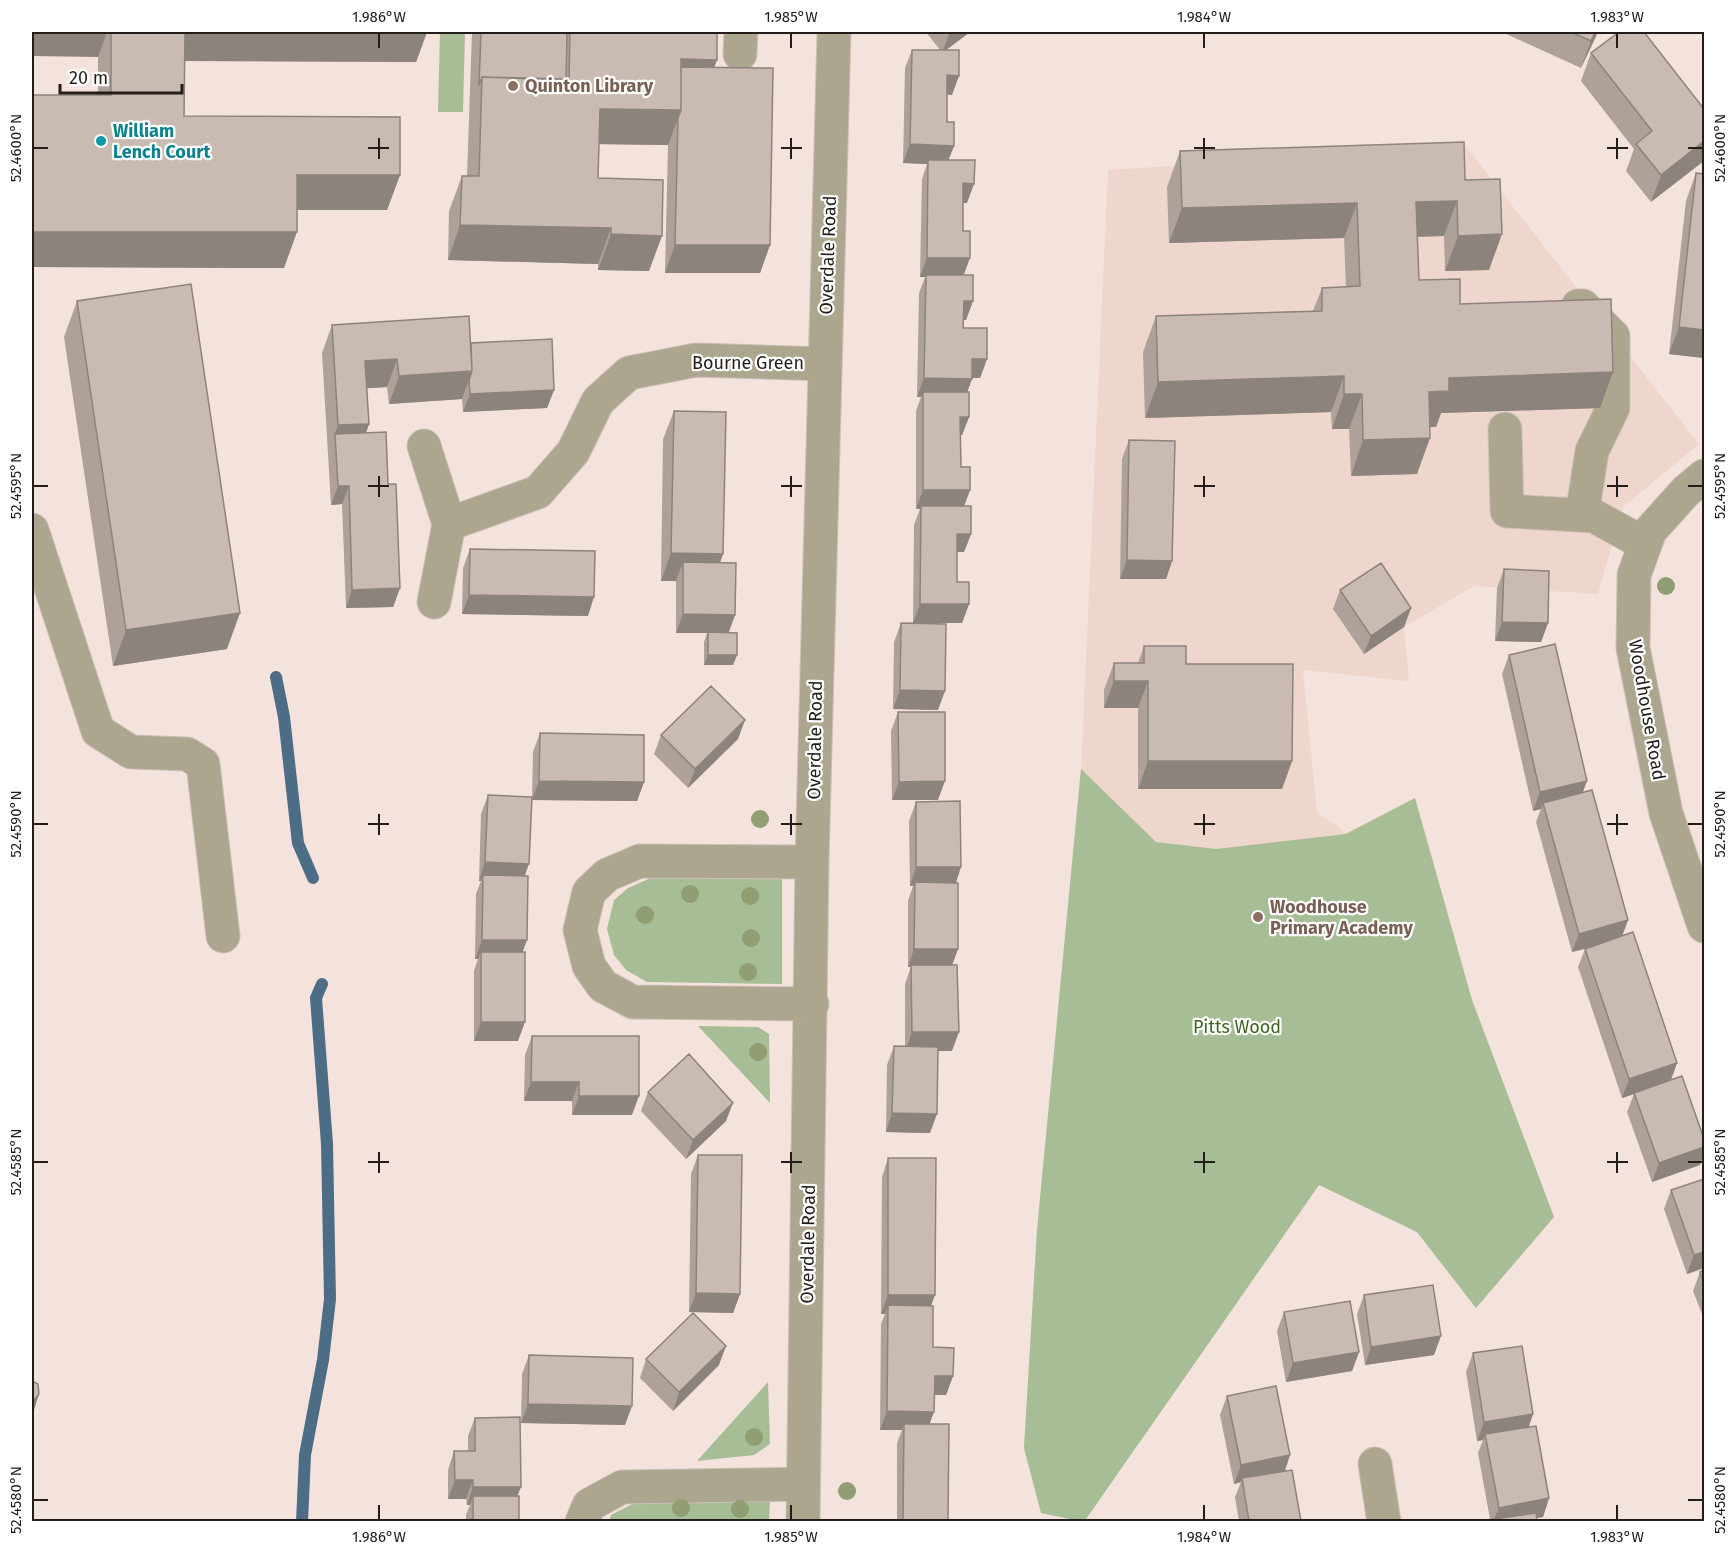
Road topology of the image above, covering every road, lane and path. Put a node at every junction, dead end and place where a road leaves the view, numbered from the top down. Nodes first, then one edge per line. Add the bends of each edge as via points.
1 (834, 32) edge
2 (1550, 306) edge
3 (825, 364) junction
4 (1504, 429) dead end
5 (424, 446) dead end
6 (1704, 476) edge
7 (1582, 515) junction
8 (449, 524) junction
9 (32, 530) edge
10 (1645, 544) junction
11 (434, 602) dead end
12 (812, 862) junction
13 (1704, 926) edge
14 (223, 936) dead end
15 (812, 1004) junction
16 (1375, 1464) dead end
17 (803, 1484) junction
18 (582, 1521) edge
19 (803, 1521) edge
20 (1384, 1521) edge

1 - 3 street, Overdale Road
2 - 7 street via 1583,306 1613,336 1613,408 1592,451
3 - 8 street, Bourne Green via 696,360 629,373 598,401 573,452 538,492
3 - 12 street, Overdale Road
4 - 7 street via 1507,511
5 - 8 street
6 - 10 street, Woodhouse Road via 1650,531
7 - 10 street via 1594,516
8 - 11 street
9 - 14 street via 98,731 131,752 188,754 203,764
10 - 13 street, Woodhouse Road via 1634,575 1633,648 1666,813
12 - 15 street, Overdale Road
12 - 15 street via 640,861 607,875 589,892 580,930 589,966 603,986 633,1002
15 - 17 street, Overdale Road
16 - 20 street
17 - 18 street via 622,1487 589,1505
17 - 19 street, Overdale Road

